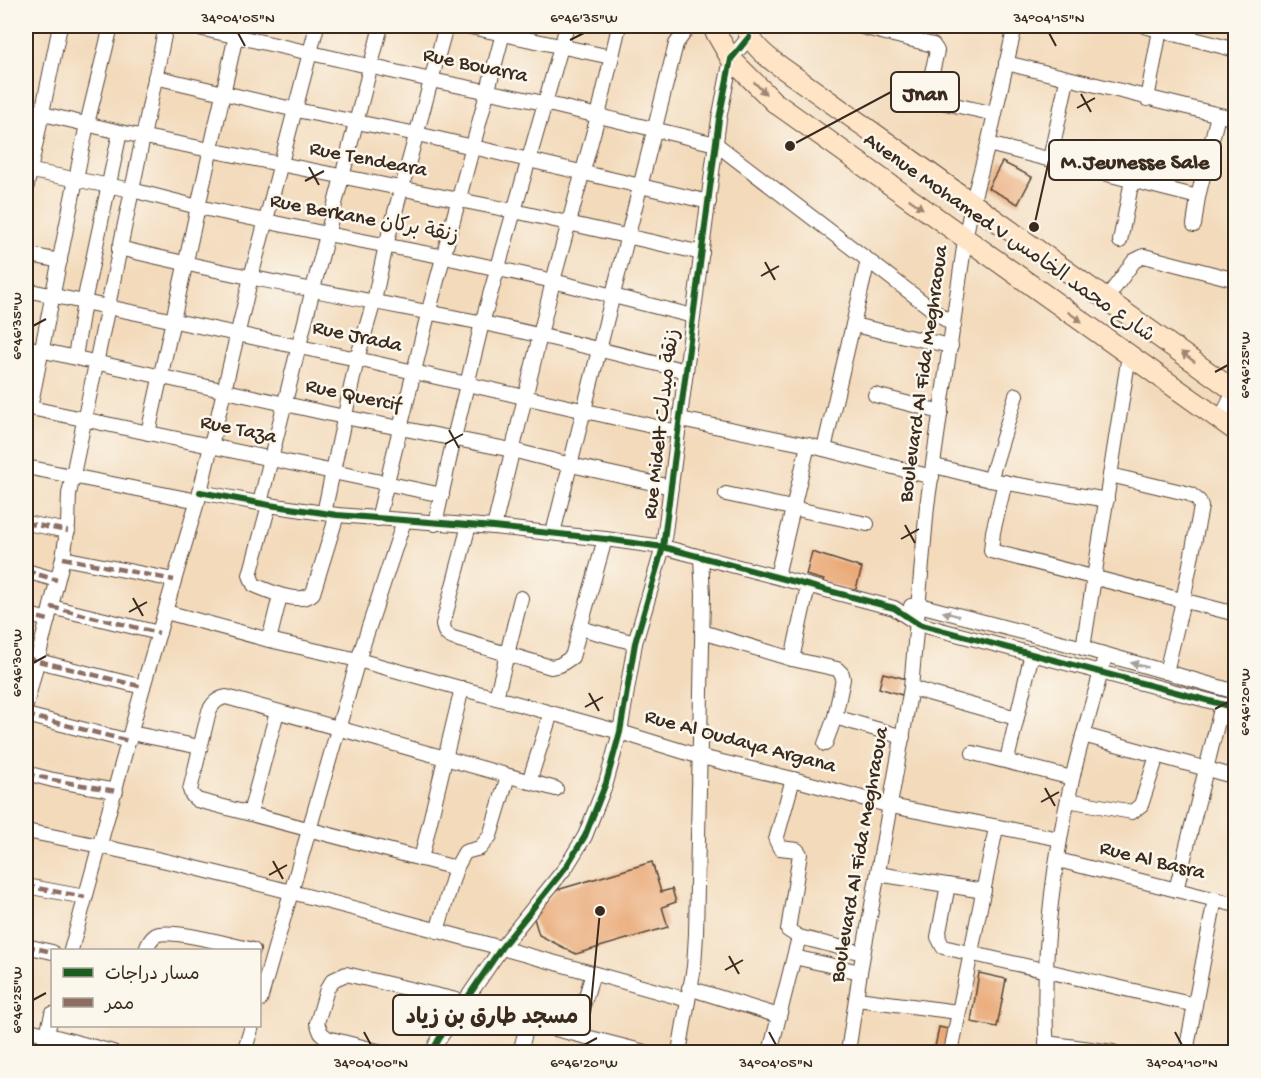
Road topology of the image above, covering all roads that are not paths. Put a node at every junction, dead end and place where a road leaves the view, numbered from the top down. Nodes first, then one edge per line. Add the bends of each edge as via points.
1 (60, 26) edge
2 (111, 26) edge
3 (166, 26) edge
4 (190, 26) edge
5 (317, 26) edge
6 (381, 26) edge
7 (446, 26) edge
8 (466, 26) edge
9 (567, 26) edge
10 (619, 26) edge
11 (688, 26) edge
12 (712, 26) edge
13 (717, 26) edge
14 (1015, 26) edge
15 (1144, 26) edge
16 (862, 27) dead end
17 (743, 29) edge
18 (504, 30) edge
19 (1160, 30) junction
20 (237, 31) edge
21 (560, 47) junction
22 (1236, 50) edge
23 (310, 52) junction
24 (610, 57) junction
25 (731, 59) junction
26 (1006, 63) junction
27 (371, 66) junction
28 (155, 77) junction
29 (431, 80) junction
30 (1067, 80) junction
31 (487, 92) junction
32 (223, 93) junction
33 (1147, 99) junction
34 (544, 103) junction
35 (26, 110) edge
36 (296, 110) junction
37 (41, 113) junction
38 (995, 114) junction
39 (1218, 115) junction
40 (598, 116) junction
41 (1236, 119) edge
42 (356, 121) junction
43 (87, 124) junction
44 (655, 128) junction
45 (120, 132) junction
46 (417, 134) junction
47 (144, 136) junction
48 (716, 144) junction
49 (988, 144) junction
50 (473, 147) junction
51 (212, 150) junction
52 (528, 159) junction
53 (1050, 159) junction
54 (281, 166) junction
55 (27, 170) edge
56 (583, 172) junction
57 (342, 177) junction
58 (77, 180) junction
59 (1132, 180) junction
60 (109, 185) junction
61 (641, 186) junction
62 (402, 189) junction
63 (26, 190) edge
64 (132, 190) junction
65 (1198, 197) junction
66 (458, 200) junction
67 (708, 202) junction
68 (972, 204) junction
69 (198, 207) junction
70 (514, 211) junction
71 (266, 221) junction
72 (569, 223) junction
73 (1194, 225) dead end
74 (327, 234) junction
75 (628, 237) junction
76 (965, 240) junction
77 (1120, 242) dead end
78 (386, 245) junction
79 (119, 248) junction
80 (702, 253) junction
81 (26, 254) edge
82 (445, 257) junction
83 (868, 260) junction
84 (60, 261) junction
85 (186, 264) junction
86 (497, 269) junction
87 (251, 277) junction
88 (1236, 280) edge
89 (553, 281) junction
90 (313, 289) junction
91 (26, 290) edge
92 (53, 295) junction
93 (613, 297) junction
94 (1107, 298) junction
95 (374, 301) junction
96 (84, 302) junction
97 (106, 307) junction
98 (429, 314) junction
99 (693, 316) junction
100 (174, 321) junction
101 (482, 323) junction
102 (853, 325) junction
103 (954, 326) junction
104 (238, 335) junction
105 (540, 336) junction
106 (951, 346) junction
107 (26, 347) edge
108 (298, 347) junction
109 (598, 349) junction
110 (42, 351) junction
111 (1129, 355) junction
112 (75, 357) junction
113 (357, 359) junction
114 (96, 362) junction
115 (686, 371) junction
116 (414, 372) junction
117 (161, 376) junction
118 (467, 384) junction
119 (224, 390) junction
120 (1235, 390) edge
121 (875, 395) dead end
122 (1016, 395) dead end
123 (525, 396) junction
124 (284, 404) junction
125 (28, 407) edge
126 (583, 410) junction
127 (941, 412) junction
128 (344, 417) junction
129 (85, 420) junction
130 (679, 425) junction
131 (1228, 426) edge
132 (400, 428) junction
133 (148, 433) junction
134 (454, 438) junction
135 (808, 445) junction
136 (210, 447) junction
137 (824, 449) junction
138 (512, 450) junction
139 (272, 460) junction
140 (571, 465) junction
141 (26, 467) edge
142 (933, 471) junction
143 (331, 473) junction
144 (73, 475) junction
145 (1110, 475) junction
146 (990, 480) junction
147 (1005, 482) junction
148 (387, 484) junction
149 (671, 487) junction
150 (726, 494) dead end
151 (442, 495) junction
152 (199, 497) junction
153 (1107, 500) junction
154 (265, 504) junction
155 (792, 508) junction
156 (330, 514) junction
157 (378, 519) junction
158 (404, 521) junction
159 (26, 524) edge
160 (435, 524) junction
161 (867, 524) dead end
162 (469, 525) junction
163 (494, 527) junction
164 (68, 531) junction
165 (553, 533) junction
166 (605, 538) junction
167 (663, 547) junction
168 (63, 558) junction
169 (701, 558) junction
170 (26, 571) edge
171 (777, 576) junction
172 (1096, 577) junction
173 (57, 580) junction
174 (174, 580) junction
175 (808, 586) junction
176 (280, 596) junction
177 (521, 598) dead end
178 (1183, 601) junction
179 (919, 605) junction
180 (894, 608) junction
181 (166, 612) junction
182 (50, 613) junction
183 (26, 614) edge
184 (1236, 614) edge
185 (918, 624) junction
186 (580, 628) junction
187 (702, 632) junction
188 (159, 633) junction
189 (269, 640) junction
190 (635, 643) junction
191 (1083, 648) junction
192 (507, 653) junction
193 (1032, 653) junction
194 (1105, 656) junction
195 (792, 659) junction
196 (32, 660) edge
197 (358, 660) junction
198 (1101, 672) junction
199 (1166, 672) junction
200 (143, 687) junction
201 (462, 688) junction
202 (911, 688) junction
203 (1236, 692) edge
204 (496, 698) junction
205 (26, 706) edge
206 (1229, 707) edge
207 (277, 712) junction
208 (550, 713) junction
209 (26, 716) edge
210 (835, 717) junction
211 (1016, 718) junction
212 (338, 728) junction
213 (620, 732) junction
214 (1083, 735) junction
215 (130, 737) junction
216 (903, 737) junction
217 (825, 744) dead end
218 (200, 747) junction
219 (973, 753) dead end
220 (1157, 756) junction
221 (701, 757) junction
222 (445, 758) junction
223 (1007, 760) junction
224 (1205, 769) junction
225 (26, 773) edge
226 (508, 776) junction
227 (1236, 777) edge
228 (1072, 778) junction
229 (793, 779) junction
230 (529, 782) junction
231 (556, 789) dead end
232 (116, 790) junction
233 (1068, 800) junction
234 (891, 806) junction
235 (250, 813) junction
236 (996, 828) junction
237 (309, 829) junction
238 (26, 831) edge
239 (1060, 839) junction
240 (100, 845) junction
241 (421, 859) junction
242 (1058, 860) junction
243 (456, 868) junction
244 (878, 874) junction
245 (948, 885) junction
246 (26, 886) edge
247 (1176, 890) junction
248 (291, 891) junction
249 (984, 891) junction
250 (85, 897) junction
251 (1215, 899) junction
252 (1236, 905) edge
253 (437, 931) junction
254 (799, 937) junction
255 (26, 946) edge
256 (502, 947) junction
257 (72, 949) edge
258 (146, 949) edge
259 (244, 949) edge
260 (51, 952) edge
261 (266, 953) edge
262 (864, 953) junction
263 (971, 954) junction
264 (794, 957) junction
265 (860, 972) junction
266 (1047, 972) junction
267 (593, 973) junction
268 (261, 992) edge
269 (688, 994) junction
270 (857, 999) junction
271 (465, 1002) junction
272 (1195, 1005) junction
273 (958, 1012) junction
274 (779, 1016) junction
275 (51, 1018) edge
276 (528, 1022) junction
277 (252, 1027) edge
278 (26, 1029) edge
279 (575, 1033) junction
280 (47, 1035) junction
281 (618, 1048) edge
282 (1047, 1048) edge
283 (42, 1053) edge
284 (114, 1053) edge
285 (244, 1053) edge
286 (382, 1053) edge
287 (432, 1053) edge
288 (520, 1053) edge
289 (645, 1053) edge
290 (679, 1053) edge
291 (770, 1053) edge
292 (848, 1053) edge
293 (951, 1053) edge
294 (1113, 1053) edge
295 (1186, 1053) edge

1 - 37 street
2 - 43 street
3 - 28 street
4 - 20 street, Rue Bouarra
5 - 23 street
6 - 27 street
7 - 29 street
8 - 18 street
9 - 21 street
10 - 24 street
11 - 44 street via 675,44
12 - 25 street, Avenue Mohamed V شارع محمد الخامس
13 - 17 street
14 - 26 street, Boulevard Al Fida Meghraoua
15 - 19 street
16 - 38 street via 933,45 937,51 928,97
17 - 25 street, Rue Midelt زنقة ميدلت
17 - 68 street, Avenue Mohamed V شارع محمد الخامس via 774,62
18 - 21 street
18 - 31 street
19 - 22 street
19 - 33 street
20 - 23 street, Rue Bouarra
20 - 32 street
21 - 24 street
21 - 34 street
23 - 27 street, Rue Bouarra
23 - 36 street
24 - 40 street
25 - 48 street, Rue Midelt زنقة ميدلت
25 -> 76 street, Avenue Mohamed V شارع محمد الخامس via 774,102
26 - 30 street
26 - 38 street, Boulevard Al Fida Meghraoua
27 - 29 street, Rue Bouarra
27 - 42 street
28 - 32 street
28 - 47 street
29 - 31 street, Rue Bouarra
29 - 46 street
30 - 33 street
30 - 53 street
31 - 34 street, Rue Bouarra
31 - 50 street
32 - 36 street
32 - 51 street
33 - 39 street
34 - 40 street, Rue Bouarra
34 - 52 street
35 - 37 street, Rue Tendeara
36 - 42 street
36 - 54 street
37 - 43 street, Rue Tendeara
37 - 55 street
38 - 49 street, Boulevard Al Fida Meghraoua
39 - 41 street
39 - 65 street
40 - 44 street, Rue Bouarra
40 - 56 street
42 - 46 street
42 - 57 street
43 - 45 street, Rue Tendeara
43 - 58 street
44 - 48 street, Rue Bouarra
44 - 61 street
45 - 47 street, Rue Tendeara
45 - 60 street
46 - 50 street
46 - 62 street
47 - 51 street, Rue Tendeara
47 - 64 street
48 - 67 street, Rue Midelt زنقة ميدلت
48 - 83 street
49 - 53 street
49 - 68 street, Boulevard Al Fida Meghraoua
50 - 52 street
50 - 66 street
51 - 54 street, Rue Tendeara
51 - 69 street
52 - 56 street
52 - 70 street
53 - 59 street
54 - 57 street, Rue Tendeara
54 - 71 street
55 - 58 street, Rue Berkane زنقة بركان
55 - 63 street
56 - 61 street
56 - 72 street
57 - 62 street, Rue Tendeara
57 - 74 street
58 - 60 street, Rue Berkane زنقة بركان
58 - 84 street
59 - 65 street
59 - 77 street
60 - 64 street, Rue Berkane زنقة بركان
60 - 96 street
61 - 67 street
61 - 75 street
62 - 66 street, Rue Tendeara
62 - 78 street
64 - 69 street, Rue Berkane زنقة بركان
64 - 79 street
65 - 73 street
66 - 70 street, Rue Tendeara
66 - 82 street
67 - 80 street, Rue Midelt زنقة ميدلت
68 - 76 street, Boulevard Al Fida Meghraoua
68 - 94 street, Avenue Mohamed V شارع محمد الخامس
69 - 71 street, Rue Berkane زنقة بركان
69 - 85 street
70 - 72 street, Rue Tendeara
70 - 86 street
71 - 74 street, Rue Berkane زنقة بركان
71 - 87 street
72 - 75 street, Rue Tendeara
72 - 89 street
74 - 78 street, Rue Berkane زنقة بركان
74 - 90 street
75 - 80 street, Rue Tendeara
75 - 93 street
76 - 103 street, Boulevard Al Fida Meghraoua
76 -> 111 street, Avenue Mohamed V شارع محمد الخامس
78 - 82 street, Rue Berkane زنقة بركان
78 - 95 street
79 - 85 street
79 - 97 street
80 - 99 street, Rue Midelt زنقة ميدلت
81 - 84 street
82 - 86 street, Rue Berkane زنقة بركان
82 - 98 street
83 - 102 street
83 - 103 street
84 - 92 street
85 - 87 street
85 - 100 street
86 - 89 street, Rue Berkane زنقة بركان
86 - 101 street
87 - 90 street
87 - 104 street
88 - 94 street via 1144,256 1134,261
89 - 93 street, Rue Berkane زنقة بركان
89 - 105 street
90 - 95 street
90 - 108 street
91 - 92 street, Rue Jrada
92 - 96 street, Rue Jrada
92 - 110 street
93 - 99 street, Rue Berkane زنقة بركان
93 - 109 street
120 -> 94 street, Avenue Mohamed V شارع محمد الخامس
95 - 98 street
95 - 113 street
96 - 97 street, Rue Jrada
96 - 112 street
97 - 100 street, Rue Jrada
97 - 114 street
98 - 101 street
98 - 116 street
99 - 115 street, Rue Midelt زنقة ميدلت
100 - 104 street, Rue Jrada
100 - 117 street
101 - 105 street
101 - 118 street
102 - 106 street
102 - 137 street
103 - 106 street, Boulevard Al Fida Meghraoua
104 - 108 street, Rue Jrada
104 - 119 street
105 - 109 street
105 - 123 street
106 - 127 street, Boulevard Al Fida Meghraoua
107 - 110 street, Rue Quercif
108 - 113 street, Rue Jrada
108 - 124 street
109 - 115 street
109 - 126 street
110 - 112 street, Rue Quercif
110 - 125 street
111 - 131 street, Avenue Mohamed V شارع محمد الخامس
111 - 145 street
112 - 114 street, Rue Quercif
113 - 116 street, Rue Jrada
113 - 128 street
114 - 117 street, Rue Quercif
114 - 129 street
115 - 130 street, Rue Midelt زنقة ميدلت
116 - 118 street, Rue Jrada
116 - 132 street
117 - 119 street, Rue Quercif
117 - 133 street
118 - 123 street, Rue Jrada
118 - 134 street
119 - 124 street, Rue Quercif
119 - 136 street
120 - 131 street
121 - 127 street
122 - 146 street
123 - 126 street, Rue Jrada
123 - 138 street
124 - 128 street, Rue Quercif
124 - 139 street
125 - 129 street, Rue Taza
126 - 130 street, Rue Jrada
126 - 140 street
127 - 142 street, Boulevard Al Fida Meghraoua
128 - 132 street, Rue Quercif
128 - 143 street
129 - 133 street, Rue Taza
129 - 144 street
130 - 135 street, Rue Jrada
130 - 149 street, Rue Midelt زنقة ميدلت
132 - 134 street, Rue Quercif
132 - 148 street
133 - 136 street, Rue Taza
134 - 138 street, Rue Quercif
134 - 151 street
135 - 137 street, Rue Jrada
135 - 155 street
136 - 139 street, Rue Taza
136 - 152 street
137 - 142 street, Rue Jrada
138 - 140 street, Rue Quercif
138 - 163 street
139 - 143 street, Rue Taza
139 - 154 street
140 - 149 street, Rue Quercif
140 - 165 street
141 - 144 street
142 - 146 street, Rue Jrada
142 - 179 street, Boulevard Al Fida Meghraoua
143 - 148 street, Rue Taza
143 - 156 street
144 - 152 street
144 - 164 street
145 - 153 street
145 - 178 street via 1190,494 1200,501
146 - 147 street, Rue Jrada
147 - 153 street, Rue Jrada
147 - 172 street via 991,550
148 - 151 street, Rue Taza
148 - 157 street
149 - 167 street, Rue Midelt زنقة ميدلت
150 - 155 street
151 - 160 street
152 - 154 street
152 - 174 street
153 - 172 street
154 - 156 street
154 - 176 street via 250,576 254,585
155 - 161 street
155 - 171 street
156 - 157 street
156 - 176 street via 314,593 308,598
157 - 158 street
158 - 160 street
158 - 197 street
159 - 164 street
160 - 162 street
162 - 163 street
162 - 192 street via 443,631 453,638
163 - 165 street
164 - 168 street
165 - 166 street
166 - 167 street
166 - 186 street
167 - 169 street
167 - 190 street, Rue Midelt زنقة ميدلت
168 - 173 street
168 - 174 street
169 - 171 street
169 - 187 street
170 - 173 street
171 - 175 street
172 - 178 street
172 - 191 street
173 - 182 street
174 - 181 street
175 - 180 street
175 - 195 street
176 - 189 street
177 - 192 street
178 - 184 street
178 - 199 street
179 - 180 street
179 - 185 street, Boulevard Al Fida Meghraoua
191 -> 179 street
180 - 185 street
181 - 188 street
181 - 189 street, Rue Al Oudaya Argana
182 - 183 street
182 - 188 street
182 - 196 street
185 - 193 street
185 - 202 street, Boulevard Al Fida Meghraoua
186 - 190 street
186 - 192 street via 572,657 560,666 551,667
187 - 195 street
187 - 221 street
188 - 200 street
189 - 197 street, Rue Al Oudaya Argana
190 - 213 street, Rue Midelt زنقة ميدلت
191 - 194 street
192 - 204 street
193 - 198 street
193 - 211 street
194 - 198 street
199 -> 194 street
195 - 210 street via 837,669 842,674
196 - 200 street
196 - 205 street
197 - 201 street, Rue Al Oudaya Argana
197 - 212 street
198 - 206 street
198 - 214 street
199 - 203 street
200 - 215 street
201 - 204 street, Rue Al Oudaya Argana
201 - 222 street
202 - 211 street
202 - 216 street, Boulevard Al Fida Meghraoua
204 - 208 street, Rue Al Oudaya Argana
206 - 224 street
207 - 212 street
207 - 218 street via 226,697 220,699 209,711
207 - 235 street
208 - 213 street, Rue Al Oudaya Argana
208 - 230 street
209 - 215 street
210 - 216 street
210 - 217 street
211 - 223 street
212 - 222 street
212 - 237 street
213 - 221 street, Rue Al Oudaya Argana
213 - 256 street, Rue Midelt زنقة ميدلت via 585,836 566,867
214 - 220 street
214 - 228 street
215 - 218 street
215 - 232 street
216 - 234 street, Boulevard Al Fida Meghraoua
218 - 235 street via 192,795 197,800
219 - 223 street
220 - 224 street
220 - 233 street via 1141,805 1132,812
221 - 229 street, Rue Al Oudaya Argana
221 - 269 street via 696,934
222 - 226 street
222 - 241 street
223 - 228 street
224 - 227 street
224 - 247 street
225 - 232 street
226 - 230 street
226 - 243 street via 490,836 480,849 465,852
228 - 233 street
229 - 234 street, Rue Al Oudaya Argana
229 - 254 street via 776,840 780,848 800,854 788,927 790,933
230 - 231 street
232 - 240 street
233 - 239 street
234 - 236 street, Rue Al Oudaya Argana
234 - 244 street, Boulevard Al Fida Meghraoua
235 - 237 street
236 - 239 street, Rue Al Oudaya Argana
236 - 249 street
237 - 241 street
237 - 248 street
238 - 240 street
239 - 242 street
240 - 248 street
240 - 250 street
241 - 243 street
242 - 247 street, Rue Al Basra
242 - 266 street
243 - 253 street
244 - 245 street
244 - 262 street, Boulevard Al Fida Meghraoua
245 - 249 street
245 - 263 street via 938,937 943,947
246 - 250 street
247 - 251 street, Rue Al Basra
248 - 253 street
248 - 261 street
249 - 263 street
250 - 257 street
251 - 252 street, Rue Al Basra
251 - 272 street
253 - 256 street
254 - 262 street
254 - 264 street
255 - 260 street
256 - 267 street
256 - 271 street, Rue Midelt زنقة ميدلت
258 - 259 street via 155,936 172,933
261 - 268 street
262 - 265 street, Boulevard Al Fida Meghraoua
263 - 266 street
263 - 273 street
264 - 265 street
264 - 274 street
265 - 270 street, Boulevard Al Fida Meghraoua
266 - 272 street
266 - 282 street
267 - 269 street
267 - 279 street
269 - 274 street
269 - 290 street
270 - 273 street
270 - 292 street, Boulevard Al Fida Meghraoua
271 - 276 street
271 - 286 street via 346,974 337,977 327,989 318,1028 327,1038
271 - 287 street, Rue Midelt زنقة ميدلت
272 - 295 street
273 - 293 street
274 - 291 street
275 - 280 street
276 - 279 street
276 - 288 street
277 - 285 street
278 - 280 street
279 - 281 street
280 - 283 street
280 - 284 street
281 - 289 street
282 - 294 street

